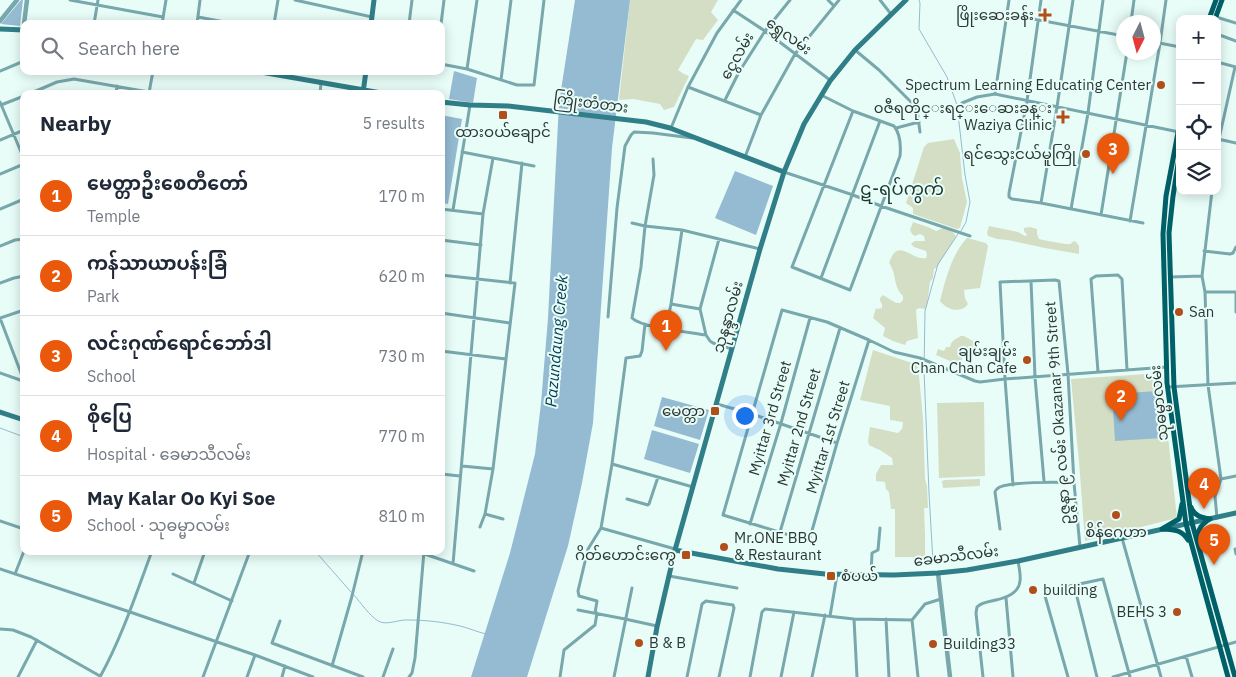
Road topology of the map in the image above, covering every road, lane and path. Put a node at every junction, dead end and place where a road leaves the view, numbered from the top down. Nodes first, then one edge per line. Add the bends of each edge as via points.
1 (17, 0) edge
2 (27, 0) edge
3 (70, 0) edge
4 (98, 0) edge
5 (166, 0) edge
6 (200, 0) edge
7 (278, 0) edge
8 (295, 0) edge
9 (374, 0) edge
10 (412, 0) edge
11 (444, 0) edge
12 (477, 0) edge
13 (511, 0) edge
14 (544, 0) edge
15 (741, 0) edge
16 (790, 0) edge
17 (828, 0) edge
18 (839, 0) edge
19 (880, 0) edge
20 (906, 0) edge
21 (1009, 0) edge
22 (1041, 0) edge
23 (1073, 0) edge
24 (1103, 0) edge
25 (1134, 0) edge
26 (1166, 0) edge
27 (1216, 0) edge
28 (1222, 0) edge
29 (97, 5) junction
30 (834, 6) junction
31 (733, 10) junction
32 (891, 14) junction
33 (1008, 14) junction
34 (1132, 15) edge
35 (1210, 15) edge
36 (1217, 15) edge
37 (198, 16) junction
38 (163, 17) junction
39 (372, 17) joint
40 (1221, 19) edge
41 (24, 20) edge
42 (95, 20) edge
43 (163, 20) edge
44 (198, 20) edge
45 (216, 20) edge
46 (275, 20) edge
47 (410, 20) edge
48 (442, 20) edge
49 (1039, 20) junction
50 (0, 21) edge
51 (1236, 23) edge
52 (1069, 26) junction
53 (0, 29) edge
54 (20, 30) edge
55 (764, 31) junction
56 (1099, 32) junction
57 (1116, 35) edge
58 (1221, 35) edge
59 (1161, 36) edge
60 (1236, 41) edge
61 (1161, 43) edge
62 (1176, 46) edge
63 (856, 50) junction
64 (795, 54) junction
65 (1126, 60) edge
66 (1157, 60) edge
67 (20, 63) edge
68 (1221, 63) edge
69 (445, 65) edge
70 (1236, 67) edge
71 (467, 69) junction
72 (0, 71) edge
73 (153, 75) edge
74 (281, 75) edge
75 (365, 75) edge
76 (501, 80) junction
77 (830, 81) junction
78 (321, 83) junction
79 (117, 86) junction
80 (688, 88) junction
81 (38, 90) edge
82 (116, 90) edge
83 (135, 90) edge
84 (150, 90) edge
85 (320, 90) edge
86 (354, 90) edge
87 (363, 90) edge
88 (995, 94) junction
89 (821, 95) junction
90 (20, 97) edge
91 (725, 100) junction
92 (1027, 101) junction
93 (445, 102) edge
94 (962, 103) dead end
95 (0, 104) edge
96 (470, 105) junction
97 (1057, 107) junction
98 (853, 111) junction
99 (1088, 113) junction
100 (761, 115) junction
101 (1117, 119) junction
102 (880, 121) junction
103 (919, 122) junction
104 (1147, 125) junction
105 (1221, 127) edge
106 (669, 128) junction
107 (896, 128) junction
108 (20, 131) edge
109 (1176, 131) edge
110 (920, 132) dead end
111 (13, 134) junction
112 (0, 140) edge
113 (700, 140) junction
114 (1221, 140) edge
115 (1236, 143) edge
116 (1176, 147) edge
117 (20, 150) edge
118 (462, 152) junction
119 (745, 157) junction
120 (493, 158) junction
121 (653, 159) dead end
122 (522, 163) junction
123 (20, 166) edge
124 (534, 166) dead end
125 (784, 172) junction
126 (0, 174) edge
127 (1176, 177) edge
128 (824, 186) junction
129 (853, 195) junction
130 (1211, 195) edge
131 (20, 201) edge
132 (1041, 203) junction
133 (880, 206) junction
134 (0, 209) edge
135 (445, 209) edge
136 (1071, 209) junction
137 (453, 210) junction
138 (484, 214) junction
139 (1102, 215) junction
140 (1130, 221) junction
141 (632, 223) dead end
142 (1143, 223) dead end
143 (645, 226) junction
144 (682, 230) junction
145 (970, 236) dead end
146 (719, 238) junction
147 (20, 239) edge
148 (445, 240) edge
149 (481, 245) junction
150 (0, 246) edge
151 (1236, 248) edge
152 (760, 249) junction
153 (1204, 251) junction
154 (445, 275) edge
155 (1202, 276) junction
156 (20, 277) edge
157 (1170, 277) junction
158 (821, 278) junction
159 (478, 279) junction
160 (1030, 281) junction
161 (0, 283) edge
162 (510, 283) junction
163 (1205, 292) junction
164 (1236, 292) edge
165 (671, 304) junction
166 (700, 309) junction
167 (20, 311) edge
168 (1236, 312) edge
169 (445, 314) edge
170 (608, 317) dead end
171 (0, 318) edge
172 (475, 318) junction
173 (810, 318) junction
174 (510, 323) junction
175 (645, 324) junction
176 (840, 328) junction
177 (666, 329) junction
178 (706, 335) junction
179 (869, 340) junction
180 (732, 349) junction
181 (445, 352) edge
182 (470, 355) junction
183 (506, 359) junction
184 (1167, 367) junction
185 (20, 370) edge
186 (1127, 370) junction
187 (1098, 372) junction
188 (0, 373) edge
189 (1068, 374) junction
190 (1035, 377) junction
191 (1005, 379) junction
192 (20, 380) edge
193 (1236, 382) edge
194 (1208, 385) junction
195 (1168, 387) junction
196 (1174, 387) junction
197 (716, 404) junction
198 (0, 412) edge
199 (752, 414) junction
200 (20, 419) edge
201 (780, 424) junction
202 (808, 433) junction
203 (837, 443) junction
204 (612, 464) junction
205 (461, 466) junction
206 (493, 469) junction
207 (445, 474) edge
208 (460, 476) junction
209 (1236, 476) edge
210 (658, 477) junction
211 (1221, 479) junction
212 (1044, 482) junction
213 (1074, 483) junction
214 (1013, 484) junction
215 (693, 487) junction
216 (627, 499) dead end
217 (1189, 501) junction
218 (1183, 502) junction
219 (1236, 513) edge
220 (485, 514) junction
221 (1217, 518) junction
222 (503, 519) dead end
223 (1210, 519) junction
224 (0, 521) edge
225 (1189, 523) junction
226 (750, 524) junction
227 (480, 527) dead end
228 (20, 528) edge
229 (601, 528) junction
230 (880, 528) dead end
231 (1000, 528) dead end
232 (1162, 529) junction
233 (780, 532) junction
234 (1122, 538) junction
235 (1194, 544) junction
236 (1080, 547) junction
237 (676, 550) junction
238 (22, 555) edge
239 (151, 555) edge
240 (204, 555) edge
241 (249, 555) edge
242 (362, 555) edge
243 (424, 555) edge
244 (431, 555) edge
245 (1018, 561) junction
246 (453, 564) junction
247 (0, 569) edge
248 (474, 571) dead end
249 (938, 573) junction
250 (15, 574) junction
251 (173, 574) dead end
252 (837, 575) junction
253 (871, 575) junction
254 (669, 576) junction
255 (194, 583) junction
256 (1074, 585) junction
257 (632, 588) dead end
258 (737, 588) dead end
259 (1006, 598) junction
260 (941, 599) junction
261 (232, 601) junction
262 (578, 610) dead end
263 (130, 612) junction
264 (794, 612) junction
265 (596, 613) junction
266 (825, 615) junction
267 (830, 616) junction
268 (625, 619) junction
269 (854, 619) junction
270 (886, 619) junction
271 (912, 620) junction
272 (280, 621) dead end
273 (657, 627) junction
274 (0, 629) edge
275 (37, 640) junction
276 (217, 642) junction
277 (1236, 642) edge
278 (1222, 646) junction
279 (393, 650) dead end
280 (255, 655) junction
281 (1186, 656) junction
282 (1158, 665) junction
283 (285, 666) junction
284 (332, 666) junction
285 (1129, 675) edge
286 (18, 677) edge
287 (100, 677) edge
288 (203, 677) edge
289 (246, 677) edge
290 (282, 677) edge
291 (313, 677) edge
292 (363, 677) edge
293 (383, 677) edge
294 (409, 677) edge
295 (560, 677) edge
296 (614, 677) edge
297 (648, 677) edge
298 (687, 677) edge
299 (719, 677) edge
300 (750, 677) edge
301 (781, 677) edge
302 (812, 677) edge
303 (857, 677) edge
304 (889, 677) edge
305 (918, 677) edge
306 (950, 677) edge
307 (983, 677) edge
308 (1013, 677) edge
309 (1068, 677) edge
310 (1097, 677) edge
311 (1113, 677) edge
312 (1161, 677) edge
313 (1192, 677) edge
314 (1228, 677) edge
315 (1235, 677) edge

1 - 50 street
2 - 41 street
3 - 29 street
4 - 29 street
5 - 38 street
6 - 37 street
7 - 46 street
8 - 39 street
9 - 39 main road
10 - 47 street
11 - 48 street
12 - 71 street
13 - 76 street
14 - 76 street via 534,85
15 - 31 street
16 - 55 street, ငွေလမ်း
17 - 30 street
18 - 30 street
19 - 32 street
20 - 32 main road, သုနန္ဒာလမ်း
21 - 33 street
22 - 49 street
23 - 52 street
24 - 56 street
25 - 34 street
26 - 59 street
27 - 35 main road
28 - 36 main road
29 - 38 street
29 - 42 street
30 - 64 street
31 - 55 street, ရွှေလမ်း
31 - 80 street
32 - 63 main road, သုနန္ဒာလမ်း
33 - 49 street
33 - 88 street
37 - 44 street
37 - 45 street
38 - 43 street
40 - 51 street
49 - 52 street
49 - 92 street
52 - 56 street
52 - 97 street
53 - 54 main road
55 - 64 street, ရွှေလမ်း
55 - 91 street, ငွေလမ်း
56 - 57 street
56 - 99 street
58 - 60 street
61 - 62 street
63 - 77 main road, သုနန္ဒာလမ်း
63 - 103 street via 914,105
64 - 77 street, ရွှေလမ်း
64 - 100 street
65 - 101 street
66 - 104 street
67 - 72 street
68 - 70 street
69 - 71 street
70 - 105 street
71 - 76 street
73 - 84 street
74 - 78 main road
75 - 87 main road
77 - 89 main road, သုနန္ဒာလမ်း
78 - 85 street
78 - 86 main road
79 - 81 street via 74,79
79 - 82 street
79 - 83 street
80 - 91 street
80 - 106 street
88 - 92 street
88 - 94 street
89 - 98 street
89 - 125 main road, သုနန္ဒာလမ်း via 804,124
90 - 95 street
91 - 100 street
92 - 97 street
92 - 132 street via 1009,197
93 - 96 main road, ကြိုးတံတား
95 - 111 street
96 - 106 main road, ကြိုးတံတား via 508,106 646,122
96 - 118 street
97 - 99 street
97 - 132 street
98 - 102 street
98 - 128 street
99 - 101 street
99 - 136 street
100 - 119 street
101 - 104 street
101 - 139 street
102 - 107 street
102 - 129 street
103 - 107 street
103 - 110 street
104 - 109 street
104 - 140 street
106 - 113 main road, ကြိုးတံတား
107 - 133 street via 900,138 900,156
108 - 111 street
111 - 112 street
111 - 117 street
113 - 119 main road, ကြိုးတံတား
113 - 170 street via 634,132 625,146
114 - 115 street
116 - 184 main road, သုဓမ္မာလမ်း via 1166,196 1163,234
118 - 120 street
118 - 137 street
119 - 125 main road, ကြိုးတံတား
120 - 122 street
120 - 138 street
121 - 143 street via 654,174
122 - 124 street
122 - 162 street
123 - 126 street
125 - 128 street
125 - 152 main road, သုနန္ဒာလမ်း
127 - 157 main road, သုဓမ္မာလမ်း via 1168,233
128 - 129 street
128 - 158 street via 792,268
129 - 133 street
129 - 158 street
130 - 153 street
131 - 134 street
132 - 136 street
133 - 145 street
133 - 158 street via 850,290
135 - 137 street
136 - 139 street
137 - 138 street
138 - 149 street
139 - 140 street
140 - 142 street
141 - 143 street
143 - 144 street
143 - 175 street via 632,318
144 - 146 street
144 - 165 street
146 - 152 street
146 - 166 street
147 - 150 street
148 - 149 street
149 - 159 street
151 - 153 street via 1230,254
152 - 180 main road, သုနန္ဒာလမ်း
153 - 155 street
154 - 159 street
155 - 157 street
155 - 163 street
156 - 161 street
157 - 196 main road, သုဓမ္မာလမ်း
159 - 162 street
159 - 172 street
160 - 189 street, ဥဇ္ဇနာ ၉ လမ်း Okazanar 9th Street via 1059,281
160 - 190 street
160 - 191 street via 1000,282
162 - 174 street via 514,283
163 - 164 street
163 - 194 street
164 - 168 street
165 - 166 street
165 - 177 street
166 - 178 street
167 - 171 street
169 - 172 street
171 - 185 street
172 - 174 street
172 - 182 street
173 - 176 street
173 - 199 street via 782,310
173 - 201 street, Myittar 3rd Street
174 - 183 street
175 - 177 street
175 - 204 street via 640,356 626,358
176 - 179 street
176 - 202 street, Myittar 2nd Street
177 - 178 street
178 - 180 street via 713,343
179 - 191 street via 980,382
179 - 203 street, Myittar 1st Street
180 - 197 main road, သုနန္ဒာလမ်း
181 - 182 street
182 - 183 street
182 - 205 street
183 - 206 street
184 - 186 street
184 - 195 main road, သုဓမ္မာလမ်း
186 - 187 street
186 - 187 street via 1121,277 1096,276 1091,279
187 - 189 street
188 - 192 street
189 - 190 street
189 - 213 street, ဥဇ္ဇနာ ၉ လမ်း Okazanar 9th Street
190 - 191 street
190 - 212 street
191 - 214 street
193 - 194 street
194 - 196 street
194 - 211 street
195 - 196 street
195 - 218 main road, သုဓမ္မာလမ်း
196 - 217 main road, သုဓမ္မာလမ်း
197 - 199 street
197 - 215 main road, သုနန္ဒာလမ်း
198 - 200 main road
199 - 201 street
199 - 226 street via 723,515
201 - 202 street
201 - 226 street, Myittar 3rd Street
202 - 203 street
202 - 233 street, Myittar 2nd Street
203 - 233 street, Myittar 1st Street via 809,541
204 - 210 street
204 - 229 street
205 - 206 street
205 - 208 street
206 - 220 street
207 - 208 street
208 - 246 street
209 - 211 street
210 - 215 street
210 - 216 street via 650,504
211 - 221 street via 1215,496
212 - 213 street
212 - 214 street
213 - 236 street, ဥဇ္ဇနာ ၉ လမ်း Okazanar 9th Street
214 - 231 street via 1000,487 995,492
215 - 237 main road, သုနန္ဒာလမ်း
217 - 223 main road via 1200,518
217 - 225 main road, သုဓမ္မာလမ်း
218 - 225 main road, သုဓမ္မာလမ်း
218 - 232 main road via 1178,519
219 - 221 main road, ခေမာသီလမ်း
220 - 222 street
220 - 227 street
221 - 223 main road, ခေမာသီလမ်း
223 - 225 main road, ခေမာသီလမ်း
223 - 235 main road via 1203,523
224 - 228 street
225 - 232 main road, ခေမာသီလမ်း
225 - 235 main road, သုဓမ္မာလမ်း
226 - 233 street
229 - 237 street
229 - 265 street via 588,549 578,593 597,601
230 - 253 street via 878,550 872,553
232 - 234 main road, ခေမာသီလမ်း
232 - 235 main road via 1179,530
234 - 236 main road, ခေမာသီလမ်း
234 - 282 street
235 - 278 main road, သုဓမ္မာလမ်း
236 - 245 main road, ခေမာသီလမ်း
237 - 252 main road, ခေမာသီလမ်း via 778,569
237 - 254 main road, သုနန္ဒာလမ်း
238 - 250 street
239 - 263 street
240 - 255 street
241 - 261 street
242 - 284 street
243 - 294 street via 415,658
244 - 246 street
245 - 249 main road, ခေမာသီလမ်း
245 - 259 street via 1019,585
246 - 248 street
247 - 250 street
249 - 253 main road, ခေမာသီလမ်း
249 - 260 street
250 - 263 street
251 - 255 street
252 - 253 main road, ခေမာသီလမ်း
252 - 267 street
254 - 258 street
254 - 273 main road, သုနန္ဒာလမ်း
255 - 261 street
256 - 285 street via 1103,579
256 - 309 street via 1046,591 1045,596
256 - 310 street
257 - 268 street
259 - 307 street via 977,607
259 - 308 street
260 - 271 street via 925,604
260 - 306 street
261 - 276 street
262 - 265 street
263 - 276 street
263 - 287 street
264 - 266 street
264 - 300 street via 763,610
264 - 301 street
265 - 268 street
265 - 295 street via 595,625 564,650
266 - 267 street
266 - 302 street
267 - 269 street
268 - 273 street
268 - 296 street
269 - 270 street
269 - 303 street
270 - 271 street
270 - 304 street
271 - 305 street
272 - 284 street via 272,643
273 - 297 main road, သုနန္ဒာလမ်း
274 - 275 street via 13,630
275 - 286 street
275 - 287 street
276 - 280 street
276 - 288 street
277 - 278 street
278 - 281 street
278 - 314 main road, သုဓမ္မာလမ်း
278 - 315 main road, သုဓမ္မာလမ်း
279 - 293 street
280 - 283 street
280 - 289 street
281 - 282 street
281 - 313 street
282 - 285 street
282 - 312 street
283 - 290 street
283 - 291 street
284 - 292 street
285 - 311 street
298 - 299 street via 702,604 706,601 733,605 734,608

